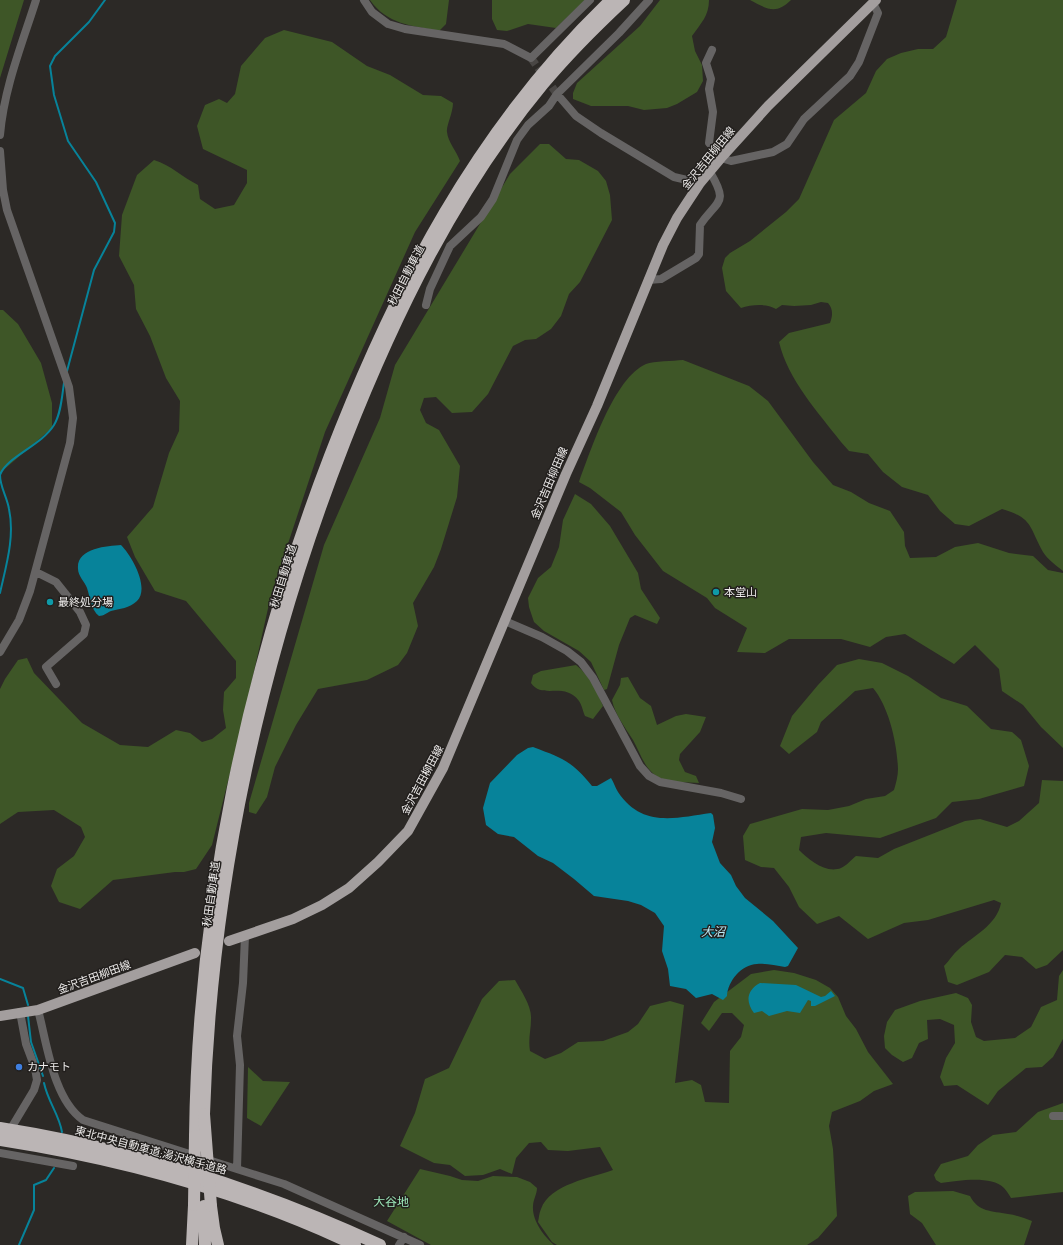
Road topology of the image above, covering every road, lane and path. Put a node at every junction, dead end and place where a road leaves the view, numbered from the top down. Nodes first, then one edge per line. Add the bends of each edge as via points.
1 (36, 0) edge
2 (364, 0) edge
3 (590, 0) edge
4 (611, 0) edge
5 (624, 0) edge
6 (649, 0) edge
7 (874, 2) edge
8 (712, 50) dead end
9 (557, 94) junction
10 (0, 135) edge
11 (0, 151) edge
12 (722, 157) junction
13 (710, 172) junction
14 (700, 183) junction
15 (648, 280) junction
16 (426, 305) dead end
17 (36, 572) junction
18 (504, 621) junction
19 (0, 652) edge
20 (56, 684) dead end
21 (740, 799) dead end
22 (245, 936) junction
23 (229, 941) dead end
24 (195, 953) dead end
25 (38, 1010) junction
26 (20, 1012) junction
27 (0, 1016) edge
28 (1053, 1116) dead end
29 (1063, 1116) edge
30 (13, 1125) dead end
31 (0, 1128) edge
32 (0, 1140) edge
33 (0, 1153) edge
34 (74, 1166) dead end
35 (237, 1169) junction
36 (203, 1206) junction
37 (404, 1237) junction
38 (194, 1245) edge
39 (205, 1245) edge
40 (218, 1245) edge
41 (355, 1245) edge
42 (380, 1245) edge
43 (399, 1245) edge
44 (420, 1245) edge

1 - 10 street via 11,79 2,113
2 - 3 street via 372,12 388,24 405,30 504,44 531,58
4 - 36 highway, 秋田自動車道, bridge via 566,45 504,120 433,232 403,288 351,403 303,529 266,650 239,762 226,825 213,912 198,1049 195,1136
5 - 36 highway, 秋田自動車道, bridge via 587,35 543,84 507,130 474,180 440,236 408,299 334,469 289,600 272,660 246,771 225,882 207,1047
6 - 9 street
7 - 12 main road, 金沢吉田柳田線 via 768,106
7 - 12 street via 878,13 859,62 850,76 804,119 786,144 773,152 731,161
8 - 12 street via 706,63 711,78 709,89 713,112 709,143
9 - 14 street via 576,116 601,133 674,177
9 - 16 street via 517,140 493,199 481,217 450,246 430,289
11 - 17 street via 7,210 68,383 73,418 70,443
12 - 13 main road, 金沢吉田柳田線
13 - 14 main road, 金沢吉田柳田線
13 - 15 street via 720,196 717,206 700,225 696,258 661,279
14 - 15 main road, 金沢吉田柳田線 via 662,245
15 - 18 main road, 金沢吉田柳田線
17 - 19 street via 19,620
17 - 20 street via 56,582 80,612 86,625 84,634 46,668
18 - 21 street via 567,651 581,662 593,678 640,766 649,776 660,782
18 - 22 main road, 金沢吉田柳田線 via 443,768 408,831 349,888 293,919
22 - 23 main road, 金沢吉田柳田線
22 - 35 street via 237,1036 240,1065
24 - 25 main road, 金沢吉田柳田線
25 - 26 main road, 金沢吉田柳田線
25 - 35 street via 53,1069 66,1102 77,1116 91,1124
26 - 27 main road, 金沢吉田柳田線
26 - 30 street via 37,1080
28 - 29 street
31 - 42 highway, 東北中央自動車道;湯沢横手道路 via 118,1152 212,1178 302,1210
32 - 41 highway, 東北中央自動車道;湯沢横手道路 via 74,1153 169,1176 298,1220
33 - 34 street
35 - 37 street via 284,1184
36 - 38 highway
36 - 39 highway, 秋田自動車道
36 - 40 highway via 214,1228
37 - 43 street
37 - 44 street

